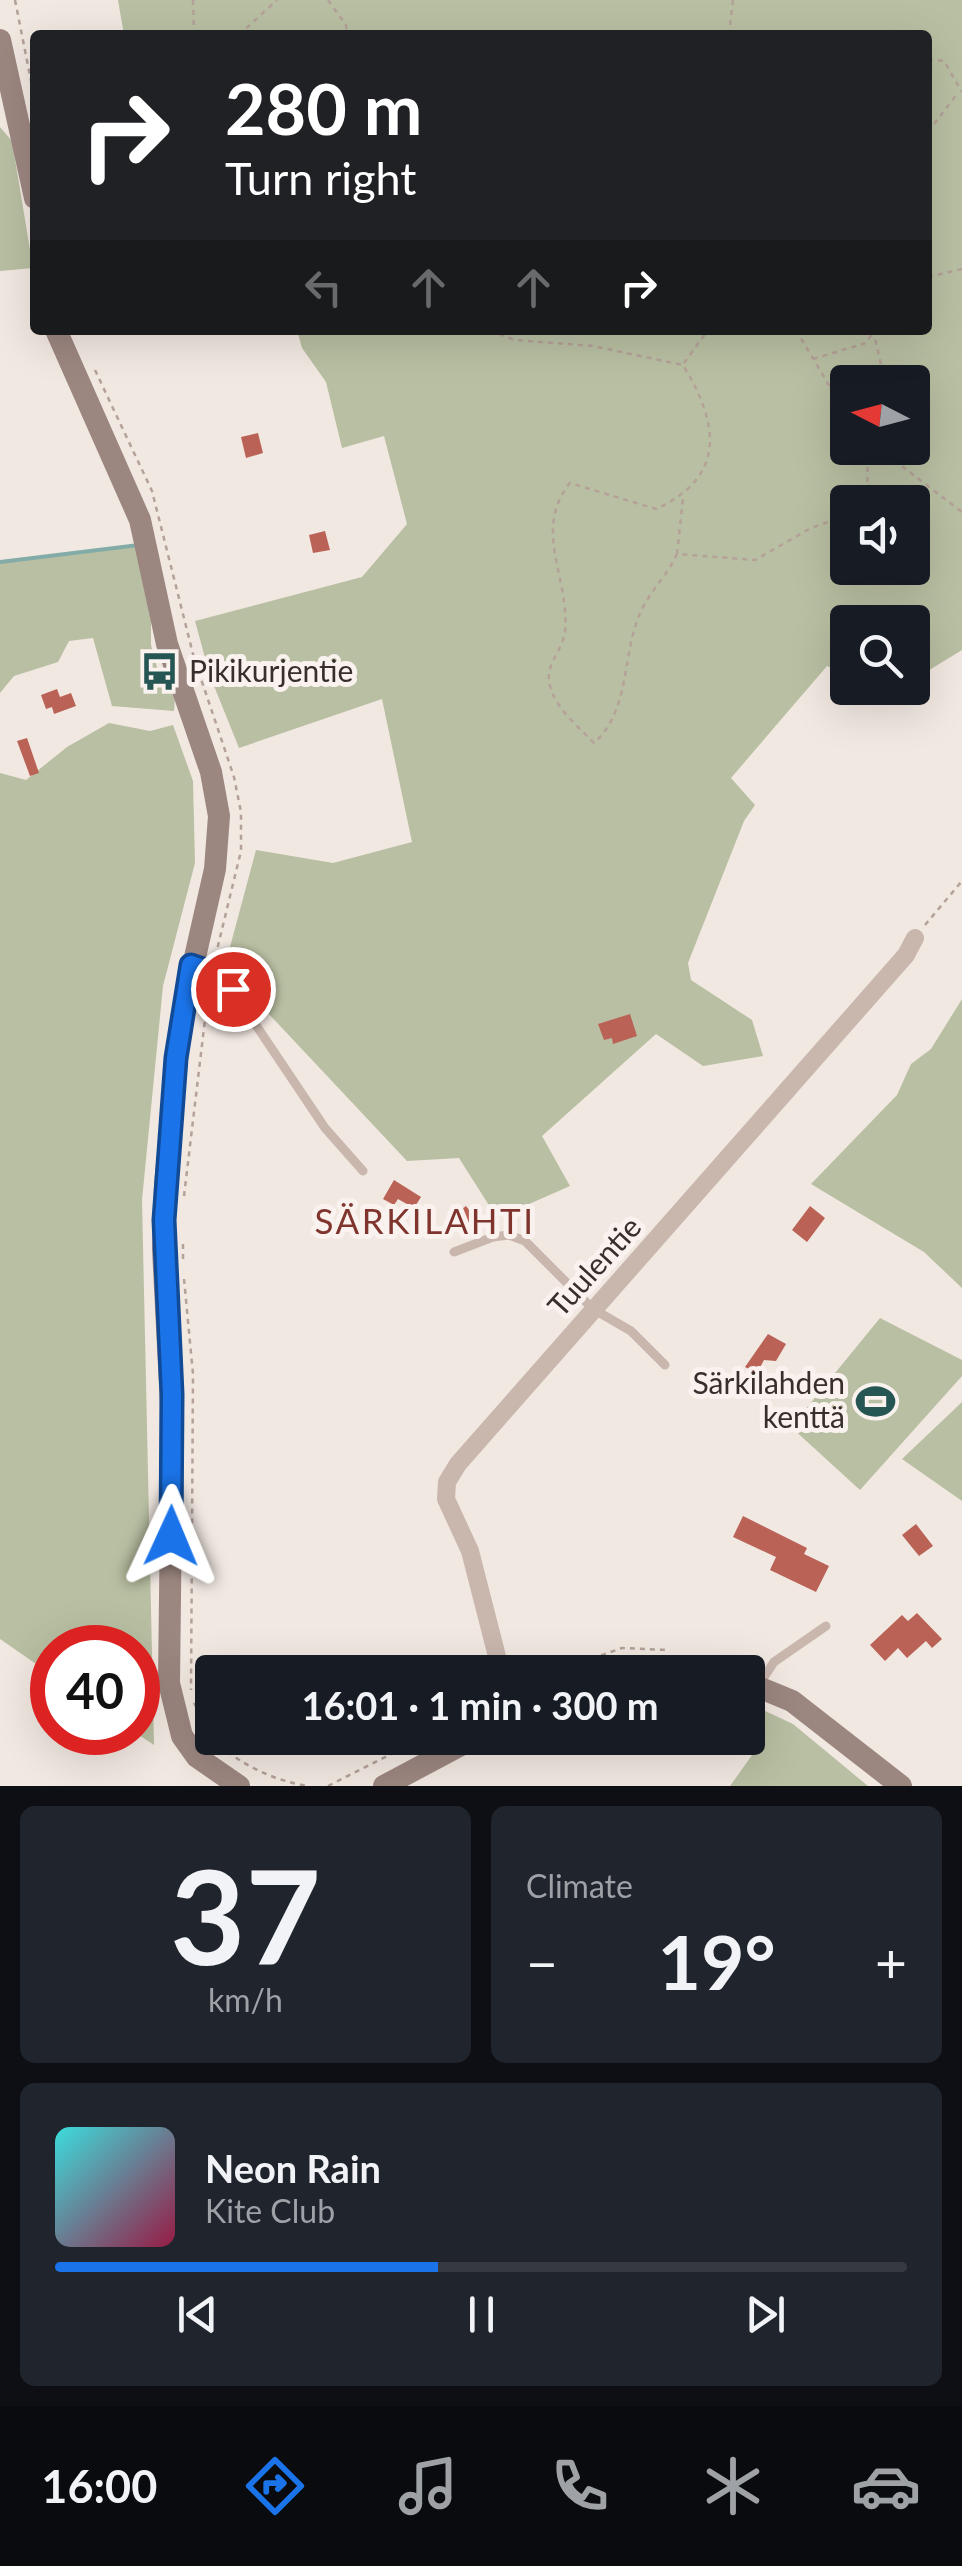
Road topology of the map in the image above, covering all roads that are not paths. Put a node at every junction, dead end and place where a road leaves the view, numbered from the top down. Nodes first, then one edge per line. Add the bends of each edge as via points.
1 (0, 40) edge
2 (16, 100) edge
3 (30, 172) edge
4 (58, 335) edge
5 (915, 938) road end
6 (191, 965) junction
7 (364, 1171) dead end
8 (454, 1252) dead end
9 (593, 1310) junction
10 (665, 1365) dead end
11 (826, 1626) dead end
12 (497, 1655) edge
13 (765, 1671) edge
14 (765, 1690) edge
15 (442, 1755) edge
16 (238, 1786) edge
17 (384, 1786) edge
18 (901, 1786) edge

1 - 2 street
2 - 3 street
4 - 6 street via 136,508 170,656 216,792 218,850
5 - 9 street, Tuulentie
6 - 7 lane via 223,976 325,1128
6 - 16 street via 176,1058 164,1220 172,1425 169,1683 182,1736 197,1757
8 - 9 lane via 509,1235 525,1242
9 - 10 lane via 631,1331
9 - 12 street, Tuulentie via 447,1482 450,1513 470,1551
11 - 13 lane
14 - 18 street via 792,1701
15 - 17 street

